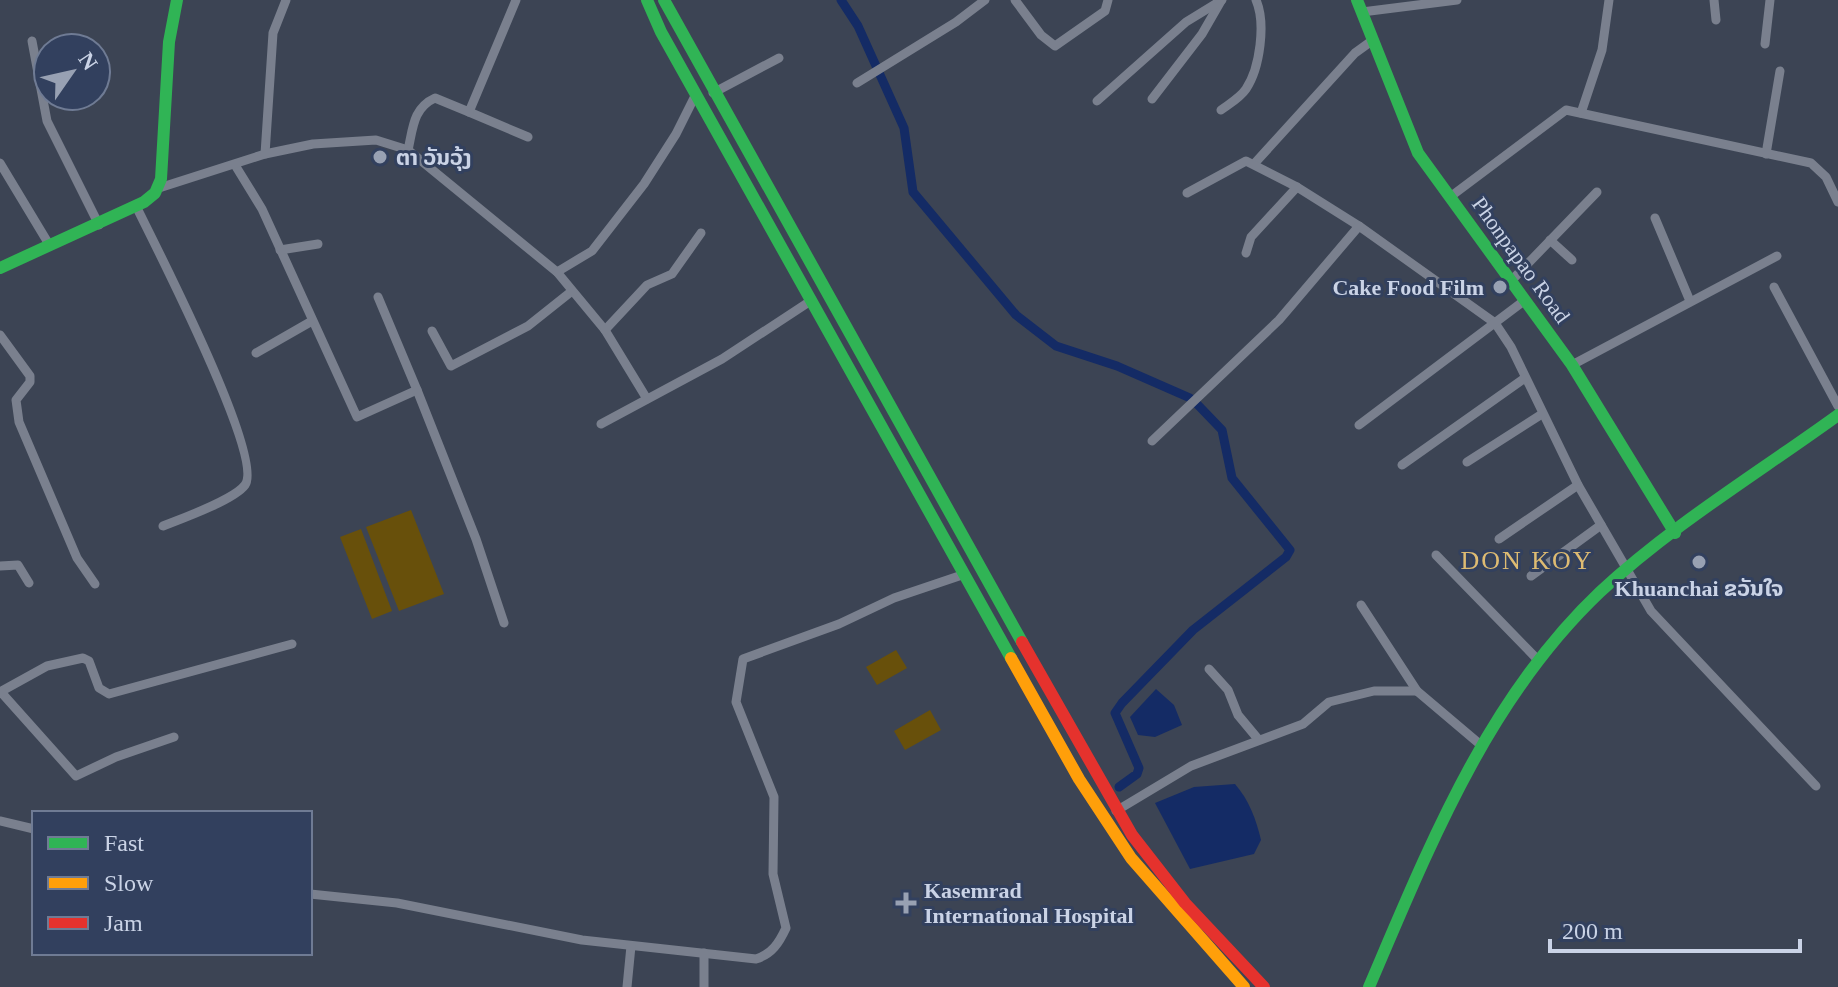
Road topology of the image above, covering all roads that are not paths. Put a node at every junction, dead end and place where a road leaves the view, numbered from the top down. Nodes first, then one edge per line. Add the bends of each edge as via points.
1 (177, 0) edge
2 (286, 0) edge
3 (516, 0) edge
4 (647, 0) edge
5 (664, 0) edge
6 (985, 0) edge
7 (1015, 0) edge
8 (1108, 0) edge
9 (1222, 0) edge
10 (1256, 0) edge
11 (1457, 0) edge
12 (1609, 0) edge
13 (1714, 0) edge
14 (1770, 0) edge
15 (1359, 6) edge
16 (1716, 20) dead end
17 (1373, 40) junction
18 (1765, 44) dead end
19 (779, 58) dead end
20 (1780, 71) dead end
21 (857, 83) dead end
22 (713, 93) junction
23 (696, 94) junction
24 (1152, 99) dead end
25 (1097, 101) dead end
26 (1221, 110) dead end
27 (45, 112) edge
28 (469, 112) junction
29 (1581, 113) junction
30 (528, 137) dead end
31 (408, 150) junction
32 (265, 154) junction
33 (1766, 154) junction
34 (0, 163) edge
35 (1254, 164) junction
36 (235, 165) junction
37 (1297, 187) junction
38 (159, 188) junction
39 (1597, 192) dead end
40 (1187, 193) dead end
41 (1450, 197) junction
42 (1838, 202) edge
43 (136, 206) junction
44 (1655, 218) dead end
45 (99, 225) junction
46 (1359, 226) junction
47 (701, 233) dead end
48 (1550, 240) junction
49 (318, 244) dead end
50 (50, 246) junction
51 (280, 250) junction
52 (1246, 253) dead end
53 (1777, 256) dead end
54 (1572, 260) dead end
55 (0, 268) edge
56 (557, 272) junction
57 (1511, 281) junction
58 (1774, 287) dead end
59 (572, 291) junction
60 (378, 297) dead end
61 (812, 300) junction
62 (1525, 300) junction
63 (1690, 301) junction
64 (312, 321) junction
65 (1495, 323) junction
66 (605, 330) junction
67 (432, 331) dead end
68 (0, 335) edge
69 (256, 353) dead end
70 (1572, 365) junction
71 (1525, 378) junction
72 (417, 390) junction
73 (647, 399) junction
74 (1838, 406) edge
75 (1542, 414) junction
76 (1838, 415) edge
77 (601, 424) dead end
78 (1359, 425) dead end
79 (1152, 441) dead end
80 (1467, 462) dead end
81 (1402, 465) dead end
82 (1578, 485) junction
83 (1601, 525) junction
84 (163, 526) dead end
85 (1675, 533) junction
86 (1499, 539) dead end
87 (1436, 555) dead end
88 (0, 566) edge
89 (1628, 570) junction
90 (965, 574) junction
91 (1531, 576) dead end
92 (29, 583) dead end
93 (95, 584) dead end
94 (1361, 605) dead end
95 (504, 623) dead end
96 (292, 644) dead end
97 (1538, 660) junction
98 (1209, 669) dead end
99 (1417, 691) junction
100 (0, 692) edge
101 (1049, 694) junction
102 (1037, 702) junction
103 (174, 737) dead end
104 (1258, 739) junction
105 (1482, 746) junction
106 (1816, 786) dead end
107 (1116, 811) junction
108 (0, 821) edge
109 (32, 829) edge
110 (312, 894) edge
111 (631, 946) junction
112 (704, 953) junction
113 (627, 987) edge
114 (704, 987) edge
115 (1244, 987) edge
116 (1264, 987) edge
117 (1369, 987) edge

1 - 38 street
2 - 32 street via 273,33
3 - 28 street
4 - 23 street
5 - 22 street
6 - 21 street
7 - 8 street via 1055,46 1105,11
9 - 24 street
9 - 25 street via 1186,22
10 - 26 street via 1261,29 1254,67 1246,88
11 - 15 street
12 - 29 street via 1602,50
13 - 16 street
14 - 18 street
15 - 17 street, Phonpapao Road
17 - 35 street
17 - 41 street, Phonpapao Road via 1418,153
19 - 22 street
20 - 33 street
22 - 101 street
23 - 56 street via 644,184 592,251
23 - 61 street
27 - 45 street
28 - 30 street
28 - 31 street via 435,98 424,103 416,113
29 - 33 street
29 - 41 street via 1561,112
31 - 32 street via 376,140 338,140
31 - 56 street
32 - 36 street
33 - 42 street via 1819,167
34 - 50 street
35 - 37 street
35 - 40 street via 1242,160
36 - 38 street
36 - 51 street
37 - 46 street
37 - 52 street via 1257,229
38 - 43 street
39 - 48 street
41 - 57 street, Phonpapao Road
43 - 45 street
43 - 84 street via 204,342 248,474 240,489
44 - 63 street
45 - 50 street
46 - 65 street
46 - 79 street via 1279,320
47 - 66 street via 672,274 647,285
48 - 54 street
48 - 57 street
49 - 51 street
50 - 55 street
51 - 64 street
53 - 63 street
56 - 59 street
57 - 62 street, Phonpapao Road
58 - 74 street
59 - 66 street
59 - 67 street via 528,326 451,366
60 - 72 street
61 - 73 street via 722,359
61 - 90 street
62 - 65 street
62 - 70 street, Phonpapao Road
63 - 70 street
64 - 69 street
64 - 72 street via 357,417
65 - 71 street
65 - 78 street
66 - 73 street
68 - 93 street via 30,376 16,400 19,422 77,558
70 - 85 street, Phonpapao Road
71 - 75 street
71 - 81 street
72 - 95 street
73 - 77 street
75 - 80 street
75 - 82 street
76 - 85 street
82 - 83 street
82 - 86 street
83 - 89 street
83 - 91 street
85 - 89 street
87 - 97 street
88 - 92 street via 18,565
89 - 97 street via 1572,620
89 - 106 street via 1651,611
90 - 102 street
90 - 112 street via 743,659 736,702 774,797 773,874 786,928 764,956
94 - 99 street
96 - 100 street via 109,694 99,688 83,658 47,666
97 - 105 street
98 - 104 street
99 - 104 street via 1374,691 1338,699 1317,709 1303,724
99 - 105 street
100 - 103 street via 76,776
101 - 102 street
101 - 107 street
102 - 115 street via 1131,858
104 - 107 street via 1191,766
105 - 117 street via 1429,848
107 - 116 street via 1139,848
108 - 109 street
110 - 111 street via 397,903
111 - 112 street
111 - 113 street
112 - 114 street

